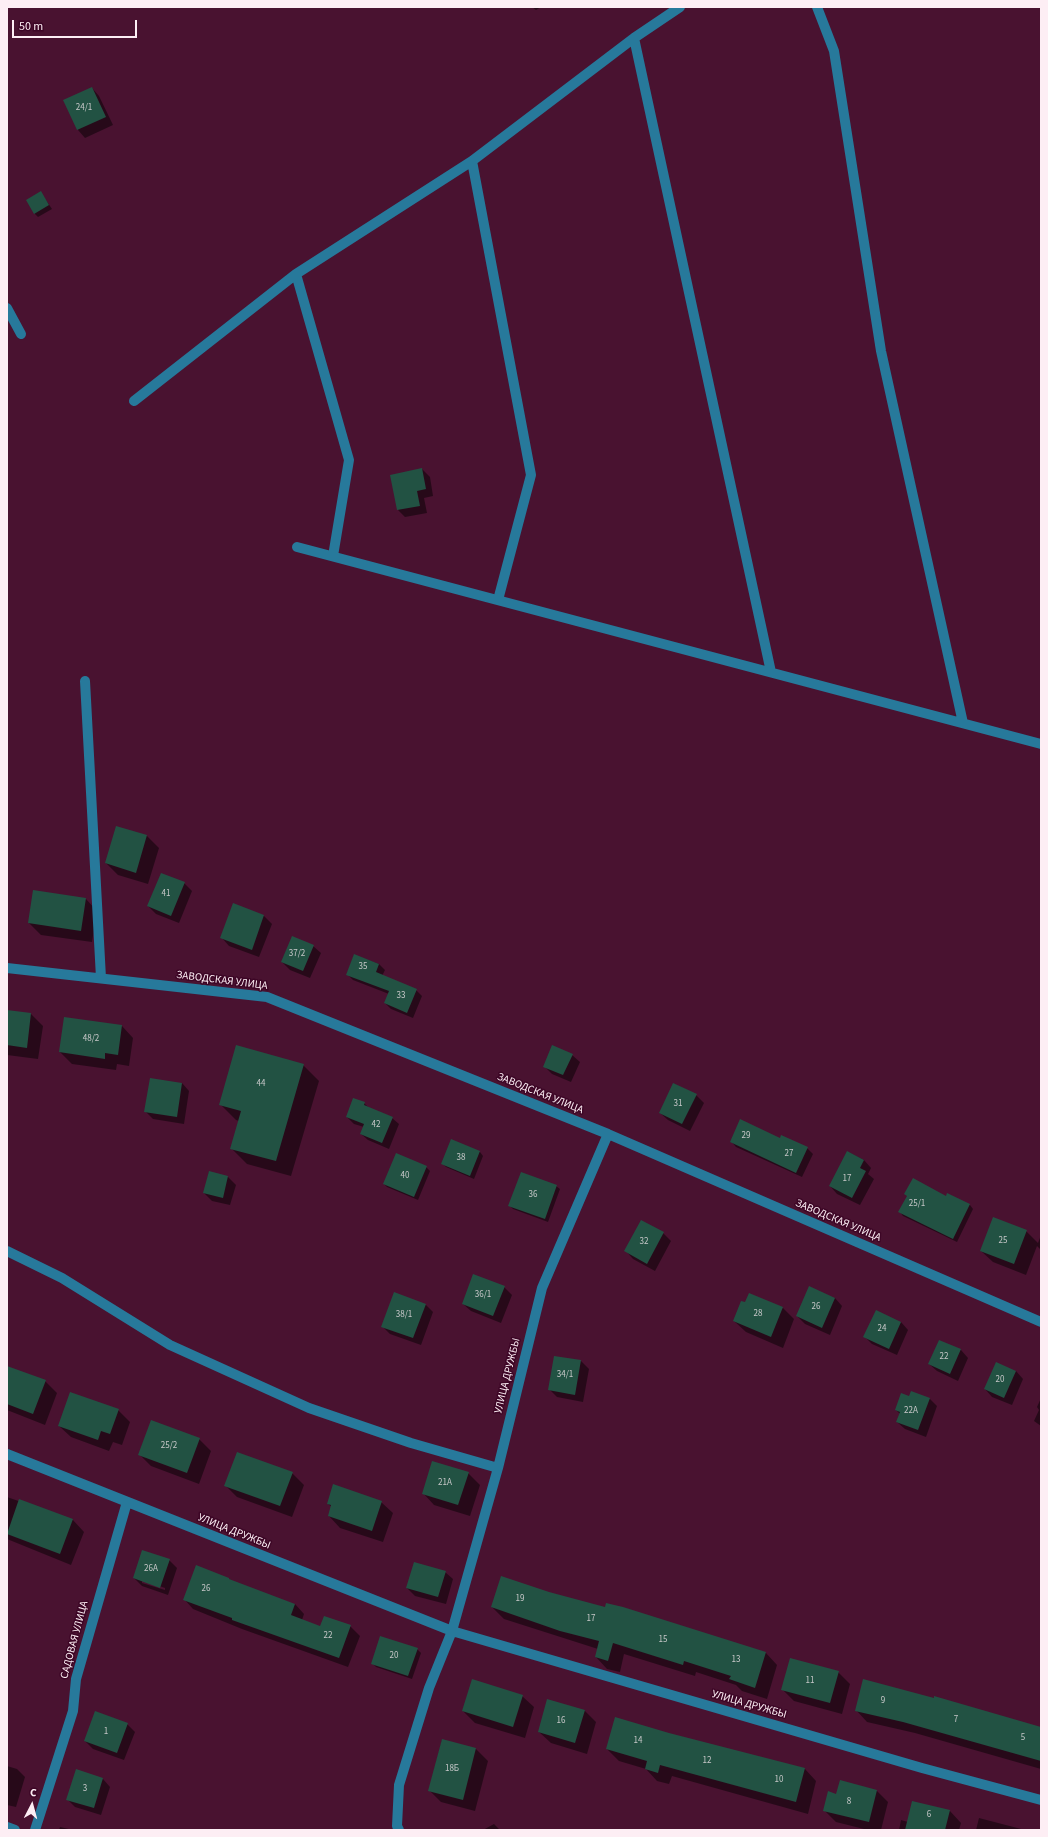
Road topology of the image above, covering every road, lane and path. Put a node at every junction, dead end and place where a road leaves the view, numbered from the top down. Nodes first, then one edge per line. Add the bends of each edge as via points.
1 (680, 7) edge
2 (817, 7) edge
3 (634, 38) junction
4 (472, 161) junction
5 (296, 274) junction
6 (7, 308) edge
7 (21, 334) dead end
8 (134, 401) dead end
9 (297, 547) dead end
10 (332, 556) junction
11 (498, 600) junction
12 (771, 672) junction
13 (85, 681) dead end
14 (963, 723) junction
15 (1041, 744) edge
16 (7, 968) edge
17 (101, 978) junction
18 (608, 1134) junction
19 (7, 1252) edge
20 (1041, 1322) edge
21 (7, 1454) edge
22 (498, 1468) junction
23 (127, 1502) junction
24 (452, 1631) junction
25 (1041, 1800) edge
26 (7, 1827) edge
27 (15, 1830) edge
28 (35, 1830) edge
29 (399, 1830) edge

1 - 3 street
2 - 14 street via 834,50 881,351
3 - 4 street
3 - 12 street
4 - 5 street
4 - 11 street via 531,475
5 - 8 street
5 - 10 street via 349,460
6 - 7 street
9 - 10 street
10 - 11 street
11 - 12 street
12 - 14 street
13 - 17 street
14 - 15 street
16 - 17 street, ЗАВОДСКАЯ УЛИЦА
17 - 18 street, ЗАВОДСКАЯ УЛИЦА via 267,997
18 - 20 street, ЗАВОДСКАЯ УЛИЦА
18 - 22 street, УЛИЦА ДРУЖБЫ via 542,1288
19 - 22 street via 62,1278 170,1345 296,1402 411,1443
21 - 23 street, УЛИЦА ДРУЖБЫ
22 - 24 street, УЛИЦА ДРУЖБЫ
23 - 24 street, УЛИЦА ДРУЖБЫ
23 - 28 street, САДОВАЯ УЛИЦА via 76,1679 73,1710
24 - 25 street, УЛИЦА ДРУЖБЫ via 922,1768
24 - 29 street, УЛИЦА ДРУЖБЫ via 429,1688 399,1785
26 - 27 street

